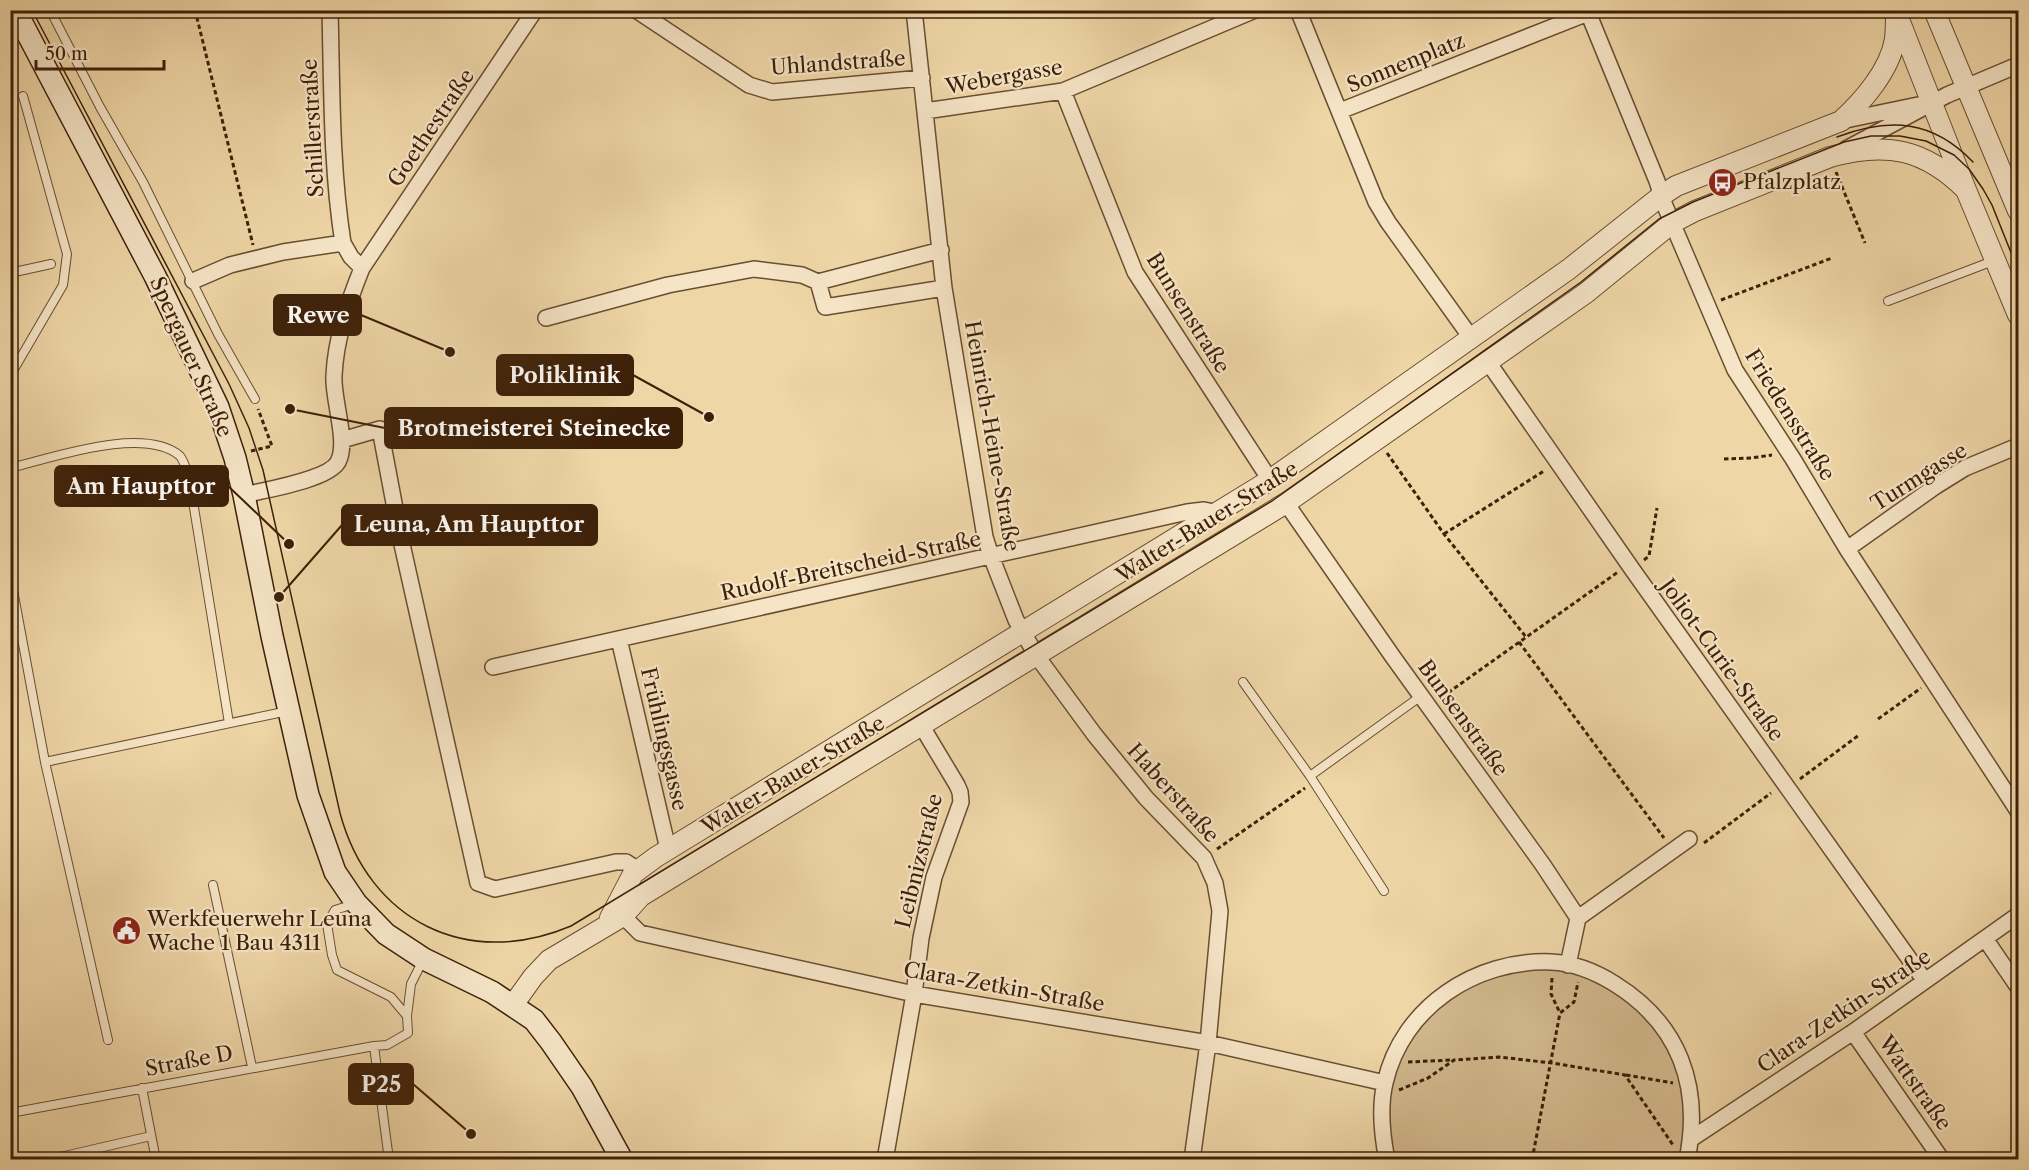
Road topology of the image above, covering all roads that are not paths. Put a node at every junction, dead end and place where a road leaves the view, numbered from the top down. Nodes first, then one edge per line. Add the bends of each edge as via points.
1 (15, 10) edge
2 (50, 10) edge
3 (330, 10) edge
4 (535, 10) edge
5 (636, 10) edge
6 (914, 10) edge
7 (1255, 10) edge
8 (1298, 10) edge
9 (1934, 10) edge
10 (1896, 11) edge
11 (1587, 12) edge
12 (2019, 65) edge
13 (922, 78) junction
14 (1966, 86) junction
15 (1063, 91) junction
16 (23, 96) dead end
17 (1932, 103) junction
18 (925, 111) junction
19 (1340, 111) junction
20 (1841, 121) junction
21 (1830, 157) junction
22 (1966, 190) junction
23 (1661, 196) junction
24 (2019, 212) edge
25 (1672, 223) junction
26 (343, 243) junction
27 (941, 250) junction
28 (1995, 260) junction
29 (51, 264) dead end
30 (363, 268) junction
31 (10, 273) edge
32 (193, 281) junction
33 (818, 282) junction
34 (944, 288) junction
35 (1888, 301) dead end
36 (2019, 315) edge
37 (546, 318) dead end
38 (1472, 339) junction
39 (1488, 362) junction
40 (10, 376) edge
41 (255, 399) road end
42 (342, 440) junction
43 (2019, 446) edge
44 (10, 468) edge
45 (1270, 480) junction
46 (244, 495) junction
47 (1286, 503) junction
48 (1219, 513) junction
49 (1847, 549) junction
50 (991, 556) junction
51 (10, 574) edge
52 (1022, 632) junction
53 (619, 639) junction
54 (1036, 655) junction
55 (493, 667) dead end
56 (1243, 682) dead end
57 (1425, 701) junction
58 (290, 711) junction
59 (229, 723) junction
60 (921, 725) junction
61 (45, 762) junction
62 (1312, 779) junction
63 (2019, 811) edge
64 (1689, 839) road end
65 (668, 849) junction
66 (638, 870) junction
67 (213, 885) dead end
68 (1384, 891) dead end
69 (355, 901) junction
70 (2019, 915) edge
71 (623, 916) junction
72 (1578, 918) junction
73 (605, 925) junction
74 (1986, 940) junction
75 (424, 959) junction
76 (1567, 965) junction
77 (1924, 981) junction
78 (2019, 987) edge
79 (914, 994) junction
80 (513, 1005) junction
81 (407, 1016) junction
82 (1853, 1032) junction
83 (108, 1040) dead end
84 (1208, 1043) junction
85 (374, 1046) junction
86 (252, 1067) junction
87 (1385, 1083) junction
88 (142, 1088) junction
89 (10, 1113) edge
90 (151, 1136) junction
91 (1691, 1139) junction
92 (2019, 1157) edge
93 (47, 1160) edge
94 (156, 1160) edge
95 (389, 1160) edge
96 (621, 1160) edge
97 (885, 1160) edge
98 (1192, 1160) edge
99 (1387, 1160) edge
100 (1687, 1160) edge
101 (1942, 1160) edge
102 (2015, 1160) edge

1 - 46 main road, Spergauer Straße via 218,407
2 - 32 lane
3 - 26 street, Schillerstraße via 332,114
4 - 30 street, Goethestraße
5 - 13 street, Uhlandstraße via 749,85 772,92
6 - 13 street, Heinrich-Heine-Straße
7 - 15 street, Webergasse
8 - 19 street
9 - 14 street
10 - 17 street
10 - 20 street via 1895,40 1887,61 1873,87
11 - 19 street, Sonnenplatz
11 - 23 street, Friedensstraße
12 - 14 street
13 - 18 street, Heinrich-Heine-Straße
14 - 17 street
14 - 24 street
15 - 18 street, Webergasse
15 - 45 street, Bunsenstraße via 1134,272
16 - 40 lane via 67,254 63,285
17 - 20 street
17 - 21 street
17 - 22 street
18 - 27 street, Heinrich-Heine-Straße
19 - 38 street via 1376,202
20 - 23 street, Walter-Bauer-Straße via 1696,177
21 - 22 street via 1868,149 1899,150 1931,162
21 - 25 street, Walter-Bauer-Straße
22 - 28 street
23 - 25 street, Friedensstraße
23 - 38 street, Walter-Bauer-Straße
25 - 39 street, Walter-Bauer-Straße via 1586,292
25 - 49 street, Friedensstraße via 1735,370
26 - 30 street
26 - 32 street via 230,265
27 - 33 street
27 - 34 street, Heinrich-Heine-Straße
28 - 35 lane
28 - 36 street
29 - 31 lane
30 - 42 street, Goethestraße via 346,308 336,353 333,378
32 - 41 lane
33 - 34 street via 825,308
33 - 37 street via 802,275 754,269 668,285
34 - 50 street, Heinrich-Heine-Straße
38 - 45 street, Walter-Bauer-Straße
39 - 47 street, Walter-Bauer-Straße
39 - 77 street, Joliot-Curie-Straße
42 - 46 street via 338,462 323,475
42 - 66 street via 380,429 478,883 495,889 616,862 626,862
43 - 49 street, Turmgasse via 1965,468
44 - 59 lane via 116,443 156,444 181,457 189,477
45 - 48 street, Walter-Bauer-Straße
46 - 58 main road, Spergauer Straße
47 - 54 street, Walter-Bauer-Straße
47 - 57 street, Bunsenstraße
48 - 50 street, Rudolf-Breitscheid-Straße via 1187,512
48 - 52 street, Walter-Bauer-Straße
49 - 63 street, Friedensstraße
50 - 52 street, Heinrich-Heine-Straße
50 - 53 street, Rudolf-Breitscheid-Straße
51 - 61 lane
52 - 54 street, Heinrich-Heine-Straße
52 - 65 street, Walter-Bauer-Straße
53 - 55 street, Rudolf-Breitscheid-Straße
53 - 65 street, Frühlingsgasse
54 - 60 street, Walter-Bauer-Straße
54 - 84 street, Haberstraße via 1146,798 1204,858 1215,883 1220,911
56 - 62 lane
57 - 62 lane
57 - 72 street, Bunsenstraße
58 - 59 lane
58 - 69 main road, Spergauer Straße via 322,839 335,872
59 - 61 lane
60 - 71 street, Walter-Bauer-Straße via 641,896
60 - 79 street, Leibnizstraße via 957,785 961,802 934,877
61 - 83 lane
62 - 68 lane
64 - 72 street
65 - 66 street, Walter-Bauer-Straße
66 - 73 street, Walter-Bauer-Straße
67 - 86 lane
69 - 75 main road, Spergauer Straße via 386,934
69 - 81 lane via 334,910 327,924 337,970 391,997
70 - 74 street, Clara-Zetkin-Straße
71 - 73 street, Walter-Bauer-Straße
71 - 79 street, Clara-Zetkin-Straße via 640,933
72 - 76 street
73 - 80 street, Walter-Bauer-Straße via 549,960
74 - 77 street, Clara-Zetkin-Straße
74 - 78 street
75 - 80 main road, Spergauer Straße
75 - 81 lane via 411,984
76 - 87 street via 1525,962 1485,971 1461,982 1413,1023 1397,1048
76 - 91 street via 1602,976 1635,996 1664,1027 1684,1065 1689,1085
77 - 82 street, Clara-Zetkin-Straße
79 - 84 street, Clara-Zetkin-Straße
79 - 97 street, Leibnizstraße
80 - 96 main road, Spergauer Straße via 534,1020 551,1042 582,1087
81 - 85 lane, Straße D via 408,1033 387,1046
82 - 91 street, Clara-Zetkin-Straße
82 - 101 street, Wattstraße
84 - 87 street, Clara-Zetkin-Straße
84 - 98 street, Haberstraße
85 - 86 lane, Straße D
85 - 95 lane
86 - 88 lane, Straße D
87 - 99 street via 1382,1129
88 - 89 lane, Straße D
88 - 90 lane
90 - 93 lane
90 - 94 lane
91 - 100 street
92 - 102 street

